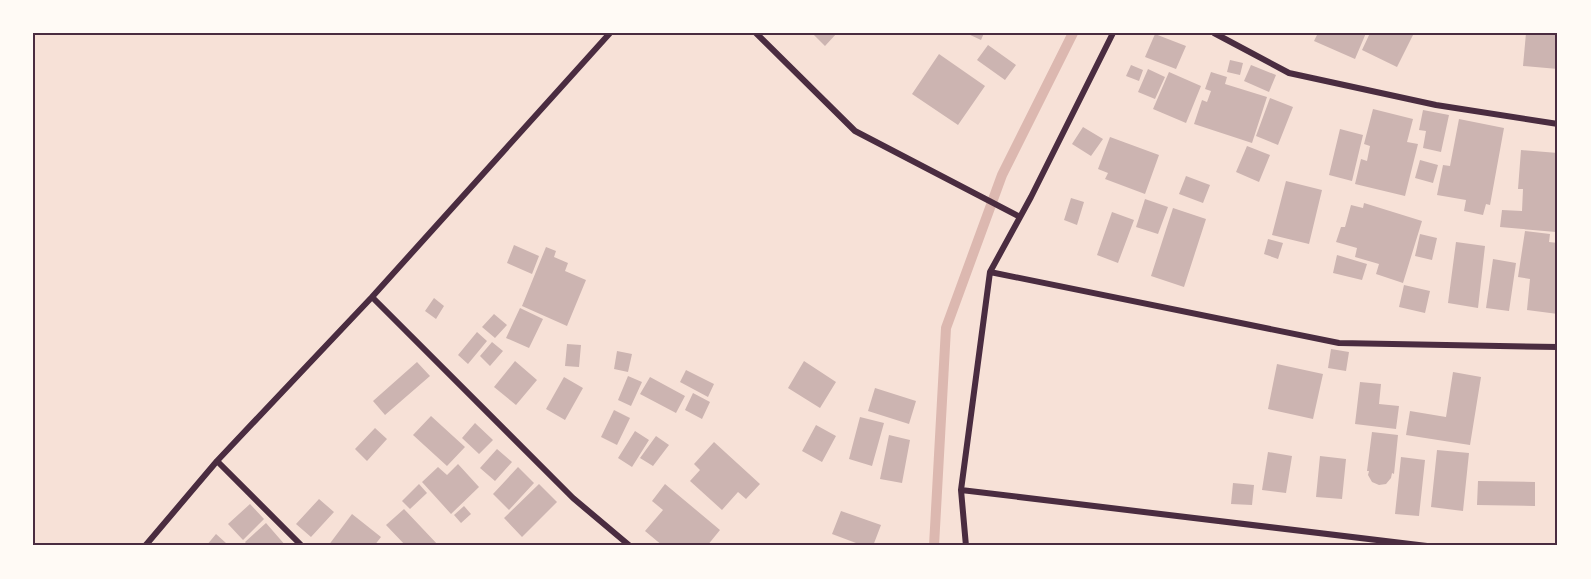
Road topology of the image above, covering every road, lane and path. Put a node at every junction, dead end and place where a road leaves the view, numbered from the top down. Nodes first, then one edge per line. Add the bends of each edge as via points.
1 (610, 33) edge
2 (756, 33) edge
3 (1113, 33) edge
4 (1214, 33) edge
5 (1558, 124) edge
6 (1020, 217) junction
7 (990, 272) junction
8 (372, 297) junction
9 (1558, 347) edge
10 (217, 461) junction
11 (961, 490) junction
12 (145, 546) edge
13 (302, 546) edge
14 (630, 546) edge
15 (966, 546) edge
16 (1427, 546) edge

1 - 8 street
2 - 6 street via 855,131
3 - 6 street
4 - 5 street via 1289,73 1436,105
6 - 7 street
7 - 9 street via 1339,343
7 - 11 street
8 - 10 street
8 - 14 street via 573,498
10 - 12 street
10 - 13 street
11 - 15 street
11 - 16 street

